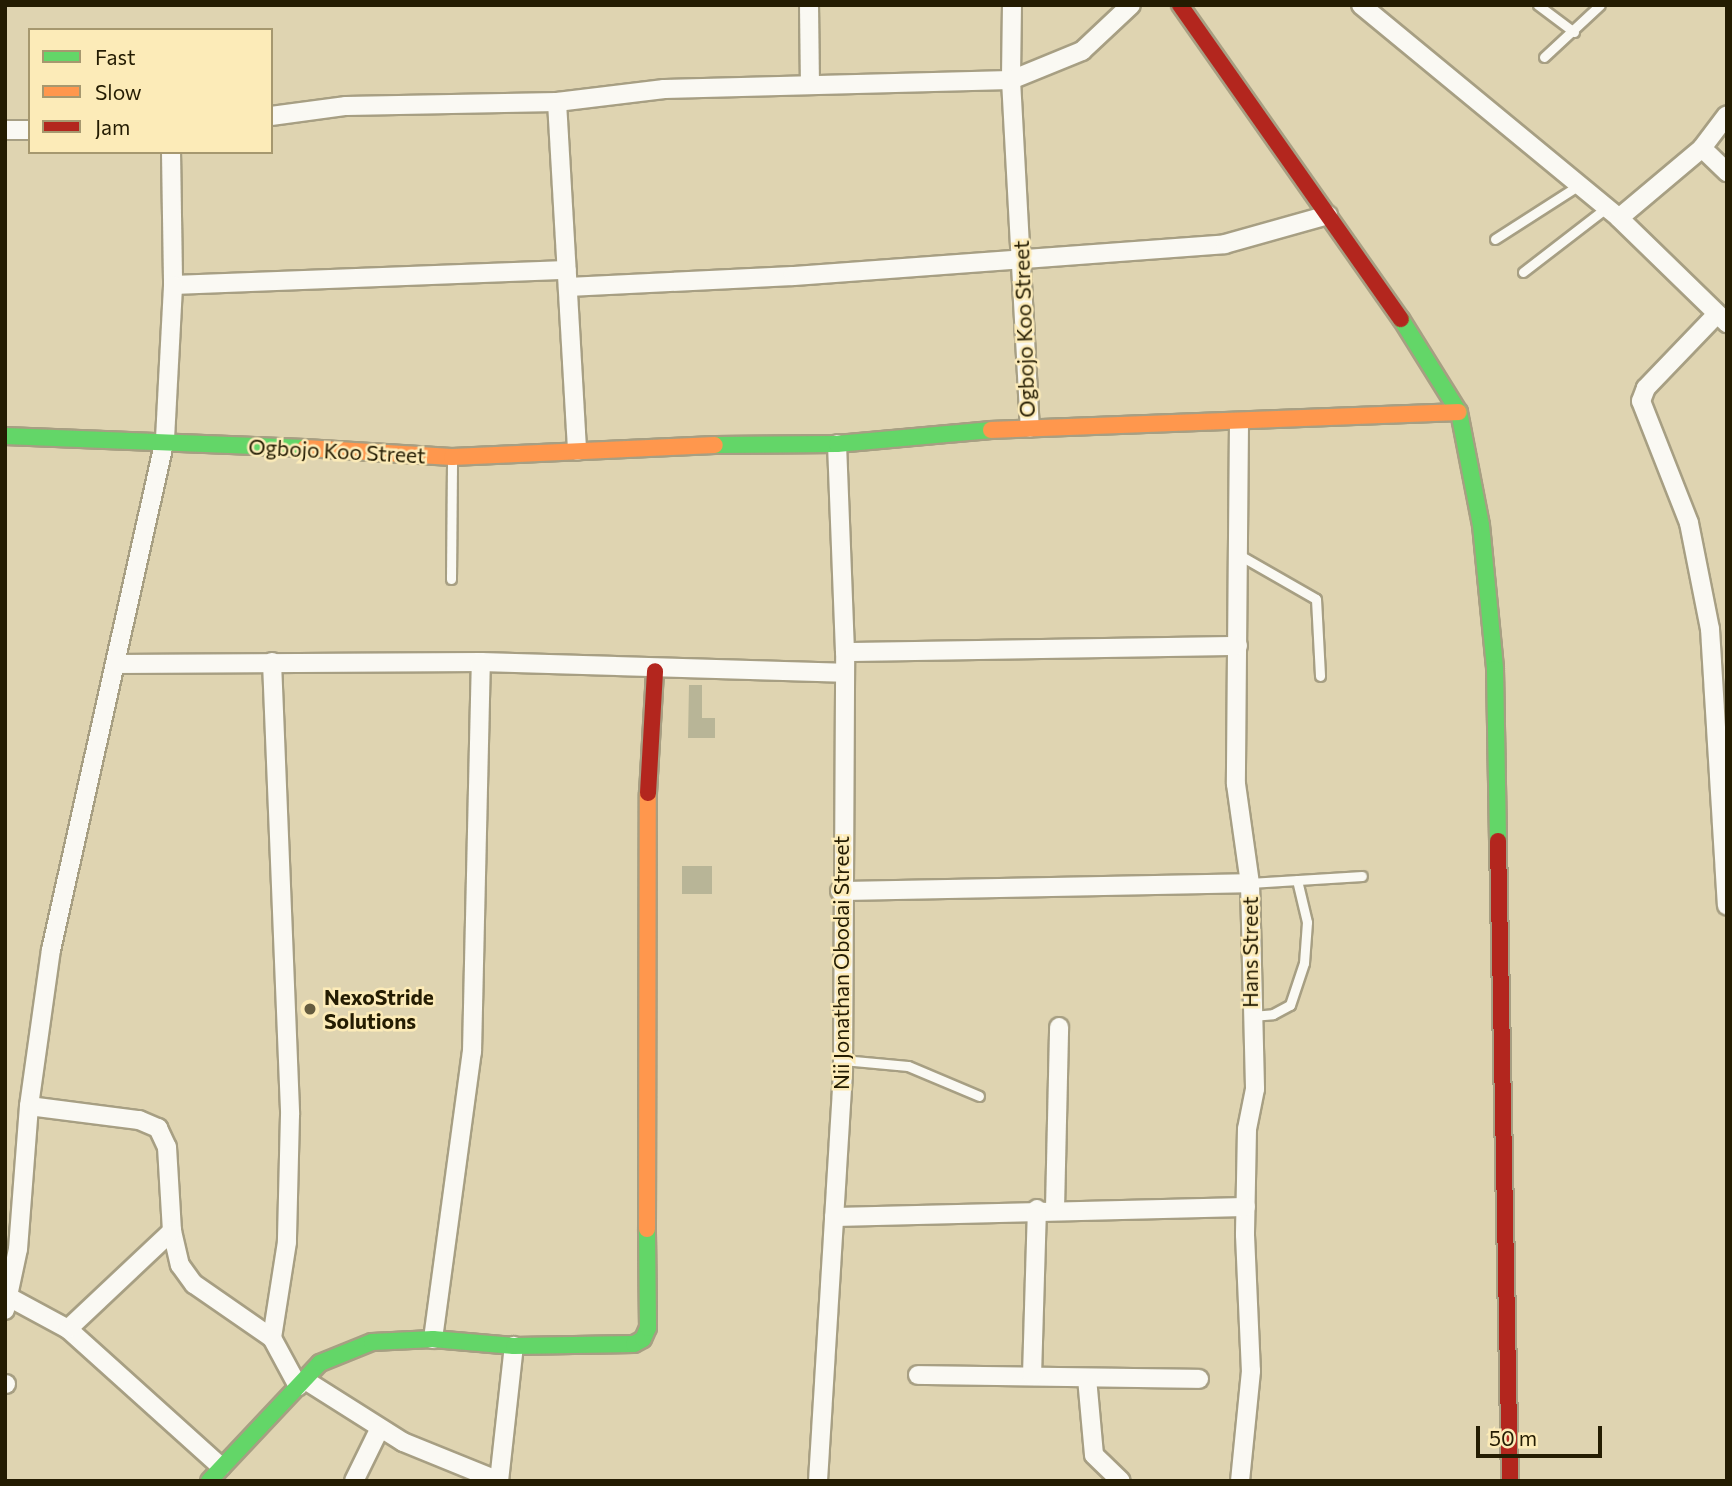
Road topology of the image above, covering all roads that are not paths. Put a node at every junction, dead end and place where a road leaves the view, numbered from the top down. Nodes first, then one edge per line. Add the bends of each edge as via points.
1 (809, 5) edge
2 (1012, 5) edge
3 (1131, 5) edge
4 (1180, 5) edge
5 (1361, 5) edge
6 (1538, 5) edge
7 (1600, 5) edge
8 (1574, 32) junction
9 (1544, 57) dead end
10 (1011, 80) junction
11 (810, 84) junction
12 (557, 102) junction
13 (1727, 115) edge
14 (273, 116) edge
15 (5, 130) edge
16 (28, 130) edge
17 (1702, 148) junction
18 (171, 154) edge
19 (1727, 172) edge
20 (1579, 185) junction
21 (1613, 213) junction
22 (1328, 215) junction
23 (1495, 239) dead end
24 (1023, 255) junction
25 (1523, 272) dead end
26 (567, 278) junction
27 (173, 285) junction
28 (1722, 318) edge
29 (1460, 412) junction
30 (1239, 423) junction
31 (1030, 427) junction
32 (5, 436) edge
33 (165, 439) junction
34 (837, 444) junction
35 (577, 450) junction
36 (452, 457) junction
37 (1241, 556) junction
38 (451, 579) dead end
39 (1238, 646) junction
40 (845, 652) junction
41 (272, 662) junction
42 (481, 662) junction
43 (116, 664) junction
44 (655, 671) junction
45 (843, 673) junction
46 (1320, 676) dead end
47 (1362, 876) dead end
48 (1297, 880) junction
49 (1250, 883) junction
50 (840, 891) junction
51 (1727, 905) edge
52 (1250, 1016) junction
53 (1059, 1027) dead end
54 (843, 1060) junction
55 (979, 1096) dead end
56 (29, 1107) junction
57 (1247, 1207) junction
58 (1046, 1209) junction
59 (834, 1217) junction
60 (172, 1231) junction
61 (6, 1301) edge
62 (68, 1329) junction
63 (272, 1339) junction
64 (433, 1339) junction
65 (514, 1346) junction
66 (918, 1375) dead end
67 (1032, 1376) junction
68 (1087, 1378) junction
69 (1199, 1379) dead end
70 (301, 1383) junction
71 (380, 1429) junction
72 (218, 1475) edge
73 (354, 1481) edge
74 (499, 1481) edge
75 (818, 1481) edge
76 (1121, 1481) edge
77 (1240, 1481) edge
78 (1510, 1481) edge

1 - 11 street
2 - 10 street, Ogbojo Koo Street
3 - 10 street via 1082,51
4 - 22 street
5 - 20 street
6 - 8 lane
7 - 8 lane
8 - 9 lane
10 - 11 street
10 - 24 street, Ogbojo Koo Street
11 - 12 street via 664,89
12 - 14 street via 346,106
12 - 26 street
13 - 17 street
15 - 16 street
17 - 19 street
17 - 21 street
18 - 27 street
20 - 21 street
20 - 23 lane
21 - 25 lane
21 - 28 street
22 - 24 street via 1224,244
22 - 29 street via 1437,370
24 - 26 street via 793,276
24 - 31 street, Ogbojo Koo Street
26 - 27 street
26 - 35 street
27 - 33 street
28 - 51 street via 1646,388 1641,401 1689,523 1710,629
29 - 30 street
29 - 78 street via 1481,525 1495,669
30 - 31 street
30 - 37 street, Hans Street
31 - 34 street, Ogbojo Koo Street
32 - 33 street, Ogbojo Koo Street
33 - 36 street, Ogbojo Koo Street
33 - 43 street
34 - 35 street, Ogbojo Koo Street
34 - 40 street, Nii Jonathan Obodai Street
35 - 36 street, Ogbojo Koo Street
36 - 38 lane
37 - 39 street, Hans Street
37 - 46 lane via 1316,599
39 - 40 street
39 - 49 street, Hans Street via 1236,784
40 - 45 street, Nii Jonathan Obodai Street
41 - 42 street
41 - 43 street
41 - 63 street via 290,1115 287,1242
42 - 44 street
42 - 64 street via 472,1052
43 - 56 street via 51,950
44 - 45 street
44 - 65 street via 645,841 648,1328 634,1344
45 - 50 street, Nii Jonathan Obodai Street
47 - 48 lane
48 - 49 lane
48 - 52 lane via 1308,943 1301,974 1283,1011
49 - 50 street
49 - 52 street, Hans Street
50 - 54 street, Nii Jonathan Obodai Street
52 - 57 street, Hans Street via 1255,1089 1247,1129
53 - 58 street
54 - 55 lane via 908,1066
54 - 59 street, Nii Jonathan Obodai Street
56 - 60 street via 128,1118 158,1128 167,1147
56 - 61 street
57 - 58 street
57 - 77 street, Hans Street via 1253,1317
58 - 59 street
58 - 67 street
59 - 75 street, Nii Jonathan Obodai Street
60 - 62 street
60 - 63 street via 180,1265 194,1284
61 - 62 street
62 - 72 street
63 - 70 street
64 - 65 street
64 - 70 street via 372,1342 320,1363
65 - 74 street
66 - 67 street
67 - 68 street
68 - 69 street
68 - 76 street via 1094,1455
70 - 71 street
70 - 72 street
71 - 73 street
71 - 74 street

